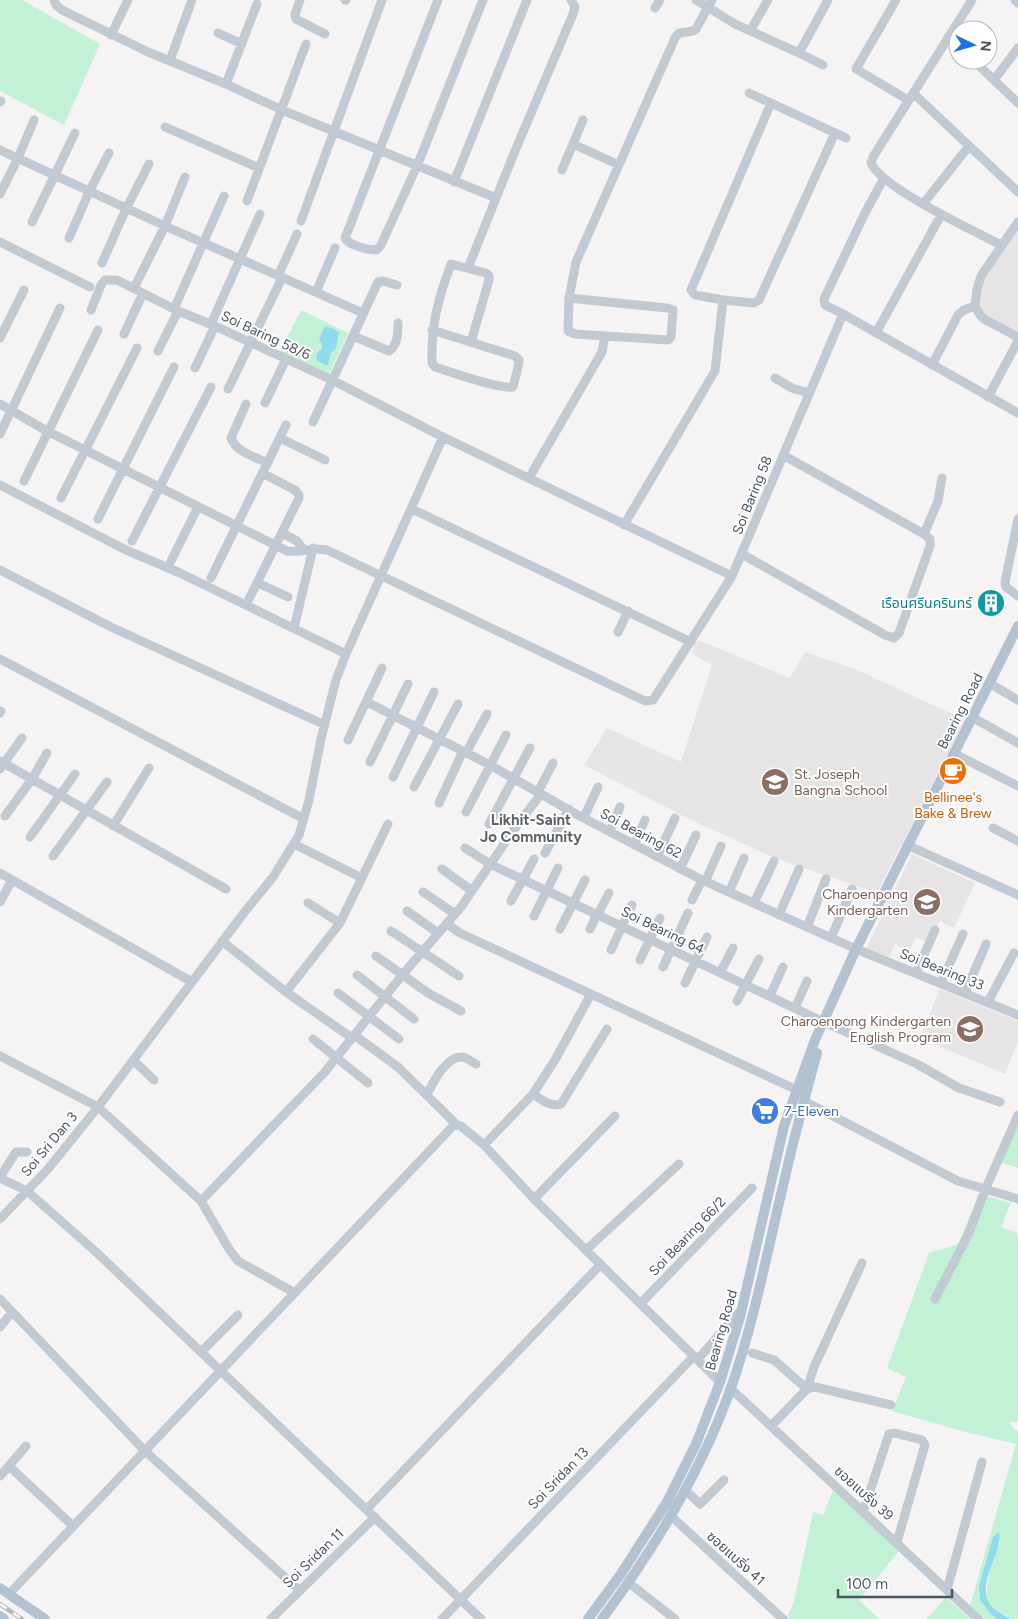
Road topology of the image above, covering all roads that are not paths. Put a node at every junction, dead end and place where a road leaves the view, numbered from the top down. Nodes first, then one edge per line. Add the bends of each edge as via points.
1 (54, 0) edge
2 (128, 0) edge
3 (192, 0) edge
4 (300, 0) edge
5 (382, 0) edge
6 (438, 0) edge
7 (482, 0) edge
8 (527, 0) edge
9 (571, 0) edge
10 (660, 0) edge
11 (696, 0) edge
12 (768, 0) edge
13 (828, 0) edge
14 (896, 0) edge
15 (972, 0) edge
16 (1015, 0) edge
17 (1018, 3) edge
18 (256, 4) dead end
19 (710, 4) edge
20 (655, 8) dead end
21 (959, 20) edge
22 (750, 31) junction
23 (218, 33) dead end
24 (326, 34) dead end
25 (111, 35) junction
26 (948, 37) edge
27 (242, 44) junction
28 (306, 44) dead end
29 (1018, 48) edge
30 (799, 53) junction
31 (170, 60) junction
32 (823, 65) dead end
33 (984, 70) edge
34 (994, 80) junction
35 (226, 84) junction
36 (749, 93) dead end
37 (911, 96) junction
38 (771, 103) junction
39 (1018, 103) edge
40 (282, 110) junction
41 (34, 120) dead end
42 (583, 120) dead end
43 (165, 127) dead end
44 (334, 132) junction
45 (835, 133) junction
46 (75, 134) dead end
47 (846, 138) dead end
48 (573, 144) junction
49 (969, 146) junction
50 (0, 150) edge
51 (378, 151) junction
52 (109, 153) dead end
53 (18, 158) junction
54 (149, 164) dead end
55 (618, 165) junction
56 (416, 166) junction
57 (259, 168) junction
58 (562, 170) dead end
59 (55, 175) junction
60 (186, 177) dead end
61 (884, 178) junction
62 (454, 182) junction
63 (89, 192) junction
64 (1018, 192) edge
65 (0, 194) edge
66 (224, 196) dead end
67 (496, 198) junction
68 (247, 200) dead end
69 (923, 204) junction
70 (126, 209) junction
71 (260, 214) dead end
72 (941, 215) junction
73 (301, 221) dead end
74 (32, 222) dead end
75 (1018, 222) edge
76 (165, 226) junction
77 (297, 234) dead end
78 (69, 238) dead end
79 (0, 242) edge
80 (205, 243) junction
81 (1001, 246) junction
82 (336, 248) dead end
83 (241, 260) junction
84 (102, 264) dead end
85 (468, 268) junction
86 (280, 277) junction
87 (397, 285) dead end
88 (90, 287) dead end
89 (134, 288) junction
90 (24, 290) dead end
91 (316, 292) junction
92 (143, 293) junction
93 (569, 298) junction
94 (723, 300) junction
95 (976, 306) junction
96 (60, 308) dead end
97 (91, 310) dead end
98 (176, 310) junction
99 (363, 313) junction
100 (843, 314) junction
101 (398, 323) dead end
102 (213, 325) junction
103 (98, 330) dead end
104 (432, 330) junction
105 (876, 333) junction
106 (124, 334) dead end
107 (353, 336) junction
108 (605, 336) junction
109 (1018, 337) edge
110 (0, 338) edge
111 (1018, 341) edge
112 (470, 342) junction
113 (252, 343) junction
114 (137, 348) dead end
115 (158, 351) dead end
116 (286, 359) junction
117 (932, 365) junction
118 (174, 367) dead end
119 (195, 368) dead end
120 (775, 378) dead end
121 (332, 380) junction
122 (210, 388) dead end
123 (228, 389) dead end
124 (809, 393) junction
125 (988, 397) junction
126 (265, 403) dead end
127 (0, 404) edge
128 (246, 404) dead end
129 (11, 410) junction
130 (1018, 413) edge
131 (313, 422) dead end
132 (286, 425) dead end
133 (47, 431) junction
134 (0, 434) edge
135 (443, 437) junction
136 (280, 438) junction
137 (85, 450) junction
138 (783, 455) junction
139 (325, 460) dead end
140 (268, 463) junction
141 (124, 469) junction
142 (262, 473) junction
143 (530, 478) junction
144 (942, 478) dead end
145 (24, 481) dead end
146 (0, 485) edge
147 (161, 487) junction
148 (61, 498) dead end
149 (198, 507) junction
150 (412, 509) junction
151 (98, 519) dead end
152 (1018, 519) edge
153 (624, 525) junction
154 (236, 526) junction
155 (282, 533) junction
156 (924, 534) junction
157 (132, 541) dead end
158 (276, 545) junction
159 (313, 548) junction
160 (303, 549) junction
161 (742, 554) junction
162 (171, 561) dead end
163 (0, 570) edge
164 (732, 576) junction
165 (382, 577) junction
166 (211, 578) dead end
167 (258, 583) junction
168 (1018, 596) edge
169 (288, 597) dead end
170 (249, 599) dead end
171 (628, 611) junction
172 (1018, 626) edge
173 (294, 628) junction
174 (618, 632) dead end
175 (690, 642) junction
176 (346, 654) junction
177 (0, 659) edge
178 (382, 668) dead end
179 (989, 683) junction
180 (408, 684) dead end
181 (434, 692) dead end
182 (1018, 700) edge
183 (366, 702) junction
184 (458, 704) dead end
185 (487, 714) dead end
186 (394, 716) junction
187 (972, 717) junction
188 (325, 724) junction
189 (417, 728) junction
190 (506, 735) dead end
191 (22, 738) dead end
192 (440, 739) junction
193 (348, 740) dead end
194 (1018, 743) edge
195 (530, 748) dead end
196 (47, 752) dead end
197 (465, 752) junction
198 (954, 753) junction
199 (370, 762) dead end
200 (553, 763) dead end
201 (1, 764) edge
202 (490, 765) junction
203 (149, 768) dead end
204 (75, 774) dead end
205 (393, 777) dead end
206 (514, 778) junction
207 (32, 779) junction
208 (107, 782) dead end
209 (598, 786) dead end
210 (1018, 786) edge
211 (414, 787) dead end
212 (540, 793) junction
213 (60, 796) junction
214 (439, 802) dead end
215 (620, 807) dead end
216 (569, 809) junction
217 (85, 810) junction
218 (466, 812) dead end
219 (5, 816) dead end
220 (584, 818) junction
221 (675, 818) dead end
222 (304, 819) junction
223 (645, 820) dead end
224 (388, 824) dead end
225 (489, 824) dead end
226 (113, 826) junction
227 (993, 828) dead end
228 (610, 831) junction
229 (696, 835) dead end
230 (30, 837) dead end
231 (1018, 841) edge
232 (294, 844) junction
233 (634, 845) junction
234 (907, 845) junction
235 (721, 846) dead end
236 (465, 848) dead end
237 (545, 853) dead end
238 (53, 856) dead end
239 (657, 857) junction
240 (744, 858) dead end
241 (534, 859) dead end
242 (774, 861) dead end
243 (490, 864) junction
244 (558, 868) dead end
245 (442, 869) dead end
246 (680, 869) junction
247 (799, 869) dead end
248 (0, 873) edge
249 (362, 878) junction
250 (523, 879) junction
251 (826, 879) dead end
252 (12, 880) junction
253 (585, 880) dead end
254 (703, 881) junction
255 (226, 889) dead end
256 (852, 889) dead end
257 (547, 890) junction
258 (472, 891) junction
259 (423, 892) dead end
260 (729, 892) junction
261 (609, 893) dead end
262 (1018, 895) edge
263 (692, 900) dead end
264 (511, 901) dead end
265 (0, 902) edge
266 (308, 902) dead end
267 (573, 902) junction
268 (754, 903) junction
269 (632, 905) dead end
270 (407, 911) dead end
271 (688, 913) dead end
272 (455, 914) junction
273 (598, 914) junction
274 (779, 915) junction
275 (534, 916) dead end
276 (660, 918) dead end
277 (340, 923) junction
278 (447, 924) junction
279 (622, 926) junction
280 (807, 927) junction
281 (560, 929) dead end
282 (590, 929) dead end
283 (936, 930) dead end
284 (391, 931) dead end
285 (438, 934) junction
286 (963, 934) dead end
287 (707, 937) dead end
288 (831, 938) junction
289 (650, 939) junction
290 (222, 940) junction
291 (986, 944) dead end
292 (733, 948) dead end
293 (856, 949) junction
294 (611, 950) dead end
295 (672, 950) junction
296 (422, 952) junction
297 (1014, 953) dead end
298 (376, 956) dead end
299 (759, 959) dead end
300 (640, 960) dead end
301 (696, 961) junction
302 (783, 967) dead end
303 (663, 968) dead end
304 (720, 973) junction
305 (916, 973) junction
306 (403, 974) junction
307 (357, 975) dead end
308 (458, 976) dead end
309 (806, 981) dead end
310 (192, 982) junction
311 (685, 983) dead end
312 (941, 983) junction
313 (746, 985) junction
314 (286, 992) junction
315 (338, 993) dead end
316 (965, 993) junction
317 (590, 994) junction
318 (385, 996) junction
319 (770, 996) junction
320 (738, 1001) dead end
321 (988, 1002) junction
322 (795, 1008) junction
323 (461, 1011) dead end
324 (1017, 1011) edge
325 (369, 1017) junction
326 (414, 1019) dead end
327 (823, 1024) junction
328 (607, 1029) dead end
329 (353, 1037) junction
330 (312, 1039) dead end
331 (399, 1039) dead end
332 (0, 1056) edge
333 (336, 1058) junction
334 (133, 1060) junction
335 (476, 1064) dead end
336 (154, 1080) dead end
337 (368, 1083) dead end
338 (797, 1090) junction
339 (427, 1094) junction
340 (533, 1094) junction
341 (804, 1101) junction
342 (1000, 1102) dead end
343 (98, 1107) junction
344 (1018, 1115) edge
345 (615, 1116) dead end
346 (457, 1125) junction
347 (484, 1145) junction
348 (27, 1152) dead end
349 (679, 1164) dead end
350 (0, 1177) edge
351 (752, 1188) dead end
352 (985, 1190) junction
353 (27, 1191) junction
354 (534, 1199) junction
355 (1018, 1199) edge
356 (201, 1201) junction
357 (0, 1219) edge
358 (586, 1250) junction
359 (862, 1263) dead end
360 (601, 1264) junction
361 (295, 1293) junction
362 (0, 1299) edge
363 (935, 1299) dead end
364 (641, 1303) junction
365 (742, 1309) junction
366 (12, 1312) junction
367 (238, 1315) dead end
368 (0, 1327) edge
369 (201, 1352) junction
370 (752, 1353) dead end
371 (696, 1357) junction
372 (221, 1371) junction
373 (720, 1382) junction
374 (730, 1388) junction
375 (807, 1389) junction
376 (891, 1405) dead end
377 (771, 1426) junction
378 (26, 1446) dead end
379 (145, 1451) junction
380 (982, 1462) dead end
381 (9, 1466) junction
382 (0, 1476) edge
383 (724, 1480) dead end
384 (686, 1490) junction
385 (366, 1509) junction
386 (863, 1512) junction
387 (671, 1516) junction
388 (374, 1517) junction
389 (73, 1526) junction
390 (897, 1542) junction
391 (628, 1583) junction
392 (299, 1590) junction
393 (947, 1590) junction
394 (4, 1591) edge
395 (462, 1600) junction
396 (0, 1616) edge
397 (4, 1619) edge
398 (45, 1619) edge
399 (271, 1619) edge
400 (442, 1619) edge
401 (481, 1619) edge
402 (588, 1619) edge
403 (602, 1619) edge
404 (675, 1619) edge
405 (783, 1619) edge
406 (978, 1619) edge

1 - 25 street via 62,10
2 - 25 street
3 - 31 street
4 - 24 street via 296,19
5 - 44 street
6 - 51 street
7 - 56 street
8 - 62 street
9 - 67 street via 574,10
10 - 20 street
11 - 19 street
12 - 22 street
13 - 30 street
14 - 37 street via 853,67
15 - 21 street
16 - 17 street
18 - 27 street
19 - 22 street
19 - 55 street via 696,29 679,33 675,38
22 - 30 street
23 - 27 street
25 - 31 street
26 - 37 street
27 - 35 street
28 - 40 street
29 - 34 street
30 - 32 street
31 - 35 street
33 - 34 street
34 - 39 street
35 - 40 street
36 - 38 street
37 - 49 street
37 - 61 street via 871,161
38 - 45 street
38 - 94 street via 690,290 695,295
40 - 44 street
40 - 57 street
41 - 53 street
42 - 48 street
43 - 57 street
44 - 51 street
44 - 73 street
45 - 47 street
45 - 94 street via 760,300 754,303
46 - 59 street
48 - 55 street
48 - 58 street
49 - 64 street
49 - 69 street
50 - 53 street
51 - 56 street
51 - 56 street via 345,238 348,242 373,250 379,248
52 - 63 street
53 - 59 street
53 - 65 street
54 - 70 street
55 - 93 street via 576,262
56 - 62 street
57 - 68 street
59 - 63 street
59 - 74 street
60 - 76 street
61 - 69 street
61 - 100 street via 824,299 826,305
62 - 67 street
63 - 70 street
63 - 78 street
66 - 80 street
67 - 85 street
69 - 72 street
70 - 76 street
70 - 84 street
71 - 83 street
72 - 81 street
72 - 105 street
75 - 81 street
76 - 80 street
76 - 89 street
77 - 86 street
79 - 88 street
80 - 83 street
80 - 98 street
81 - 95 street via 981,276
82 - 91 street
83 - 86 street
83 - 102 street
85 - 104 street via 451,264
85 - 112 street via 488,274 490,280
86 - 91 street
86 - 113 street
87 - 99 street via 378,282
89 - 92 street, Soi Baring 58/6
89 - 97 street, Soi Baring 58/6 via 117,280 105,280
90 - 110 street
91 - 99 street
92 - 98 street, Soi Baring 58/6
92 - 106 street
93 - 108 street via 568,331
93 - 108 street via 673,310 670,339
94 - 153 street via 715,371
95 - 109 street via 984,318
95 - 117 street via 958,315
96 - 129 street
98 - 102 street, Soi Baring 58/6
98 - 115 street
99 - 107 street
100 - 105 street
100 - 124 street, Soi Baring 58
101 - 107 street via 398,334 389,351
102 - 113 street, Soi Baring 58/6
102 - 119 street
103 - 133 street
104 - 112 street
104 - 112 street via 432,362 435,367 513,386 518,358
105 - 117 street
107 - 121 street
108 - 143 street via 600,357
111 - 125 street
113 - 116 street, Soi Baring 58/6
113 - 123 street
114 - 137 street
116 - 121 street, Soi Baring 58/6
116 - 126 street
117 - 125 street
118 - 141 street
120 - 124 street
121 - 131 street
121 - 135 street, Soi Baring 58/6
122 - 147 street
124 - 138 street, Soi Baring 58
125 - 130 street
127 - 129 street
128 - 140 street via 231,438 233,444
129 - 133 street
129 - 134 street
132 - 136 street
133 - 137 street
133 - 145 street
135 - 143 street
135 - 150 street, Soi Sri Dan 3
136 - 139 street
136 - 140 street
137 - 141 street
137 - 148 street
138 - 156 street
138 - 161 street, Soi Baring 58
140 - 142 street
141 - 147 street
141 - 151 street
142 - 154 street
142 - 155 street via 299,495
143 - 153 street
144 - 156 street via 938,501
146 - 173 street via 126,550
147 - 149 street
147 - 157 street
149 - 154 street
149 - 162 street
150 - 165 street, Soi Sri Dan 3
150 - 171 street
152 - 168 street via 1005,582 1006,587
153 - 164 street
154 - 158 street
154 - 166 street
155 - 158 street
155 - 160 street via 298,541
156 - 161 street via 930,539 930,546 899,633 894,638
158 - 160 street via 287,551
158 - 167 street
159 - 160 street
159 - 165 street via 327,550
159 - 173 street
161 - 164 street, Soi Baring 58
163 - 188 street via 111,627
164 - 175 street, Soi Baring 58
165 - 175 street, Soi Baring 58 via 645,701 653,700
165 - 176 street, Soi Sri Dan 3
167 - 169 street
167 - 170 street
171 - 174 street
171 - 175 street
172 - 179 main road, Bearing Road
173 - 176 street
176 - 188 street, Soi Sri Dan 3
177 - 222 street
178 - 183 street
179 - 182 street
179 - 187 main road, Bearing Road
180 - 186 street
181 - 189 street
183 - 186 street, Soi Bearing 62
183 - 193 street
184 - 192 street
185 - 197 street
186 - 189 street, Soi Bearing 62
186 - 199 street
187 - 194 street
187 - 198 main road, Bearing Road
188 - 222 street, Soi Sri Dan 3
189 - 192 street, Soi Bearing 62
189 - 205 street
190 - 202 street
191 - 201 street
192 - 197 street, Soi Bearing 62
192 - 211 street
195 - 206 street
196 - 207 street
197 - 202 street, Soi Bearing 62
197 - 214 street
198 - 210 street
198 - 234 main road, Bearing Road
200 - 212 street
201 - 207 street
202 - 206 street, Soi Bearing 62
202 - 218 street
203 - 226 street
204 - 213 street
206 - 212 street, Soi Bearing 62
206 - 225 street
207 - 213 street
207 - 219 street
208 - 217 street
209 - 220 street
212 - 216 street, Soi Bearing 62
212 - 243 street
213 - 217 street
213 - 230 street
215 - 228 street
216 - 220 street, Soi Bearing 62
216 - 237 street
217 - 226 street
217 - 238 street
220 - 228 street, Soi Bearing 62
221 - 239 street
222 - 232 street, Soi Sri Dan 3
223 - 233 street
224 - 249 street
226 - 255 street
227 - 231 street
228 - 233 street, Soi Bearing 62
229 - 246 street
232 - 249 street
232 - 290 street, Soi Sri Dan 3
233 - 239 street, Soi Bearing 62
234 - 262 street
234 - 293 main road, Bearing Road
235 - 254 street
236 - 243 street, Soi Bearing 64
239 - 246 street, Soi Bearing 62
240 - 260 street
241 - 250 street
242 - 268 street
243 - 250 street, Soi Bearing 64
243 - 258 street
244 - 257 street
245 - 258 street
246 - 254 street, Soi Bearing 62
247 - 274 street
248 - 252 street
249 - 277 street
250 - 257 street, Soi Bearing 64
250 - 264 street
251 - 280 street
252 - 265 street
252 - 310 street
253 - 267 street
254 - 260 street, Soi Bearing 62
254 - 263 street
256 - 288 street
257 - 267 street, Soi Bearing 64
257 - 275 street
258 - 272 street
259 - 272 street
260 - 268 street, Soi Bearing 62
261 - 273 street
266 - 277 street
267 - 273 street, Soi Bearing 64
267 - 281 street
268 - 274 street, Soi Bearing 62
269 - 279 street
270 - 285 street
271 - 295 street
272 - 278 street
273 - 279 street, Soi Bearing 64
273 - 282 street
274 - 280 street, Soi Bearing 62
276 - 289 street
277 - 314 street
278 - 285 street
278 - 317 street
279 - 289 street, Soi Bearing 64
279 - 294 street
280 - 288 street, Soi Bearing 62
283 - 305 street
284 - 296 street
285 - 296 street
286 - 312 street
287 - 301 street
288 - 293 street, Soi Bearing 62
289 - 295 street, Soi Bearing 64
289 - 300 street
290 - 310 street, Soi Sri Dan 3
290 - 314 street
291 - 316 street
292 - 304 street
293 - 305 street, Soi Bearing 33
293 - 327 main road, Bearing Road
295 - 301 street, Soi Bearing 64
295 - 303 street
296 - 306 street
296 - 308 street
297 - 321 street
298 - 306 street
299 - 313 street
301 - 304 street, Soi Bearing 64
301 - 311 street
302 - 319 street
304 - 313 street, Soi Bearing 64
305 - 312 street, Soi Bearing 33
306 - 318 street
306 - 323 street via 428,993
307 - 318 street
309 - 322 street
310 - 334 street, Soi Sri Dan 3
312 - 316 street, Soi Bearing 33
313 - 319 street, Soi Bearing 64
313 - 320 street
314 - 329 street
315 - 325 street
316 - 321 street, Soi Bearing 33
317 - 338 street
317 - 340 street
318 - 325 street
318 - 326 street
319 - 322 street, Soi Bearing 64
321 - 324 street, Soi Bearing 33
322 - 327 street, Soi Bearing 64
325 - 329 street
325 - 331 street
327 - 338 main road, Bearing Road
327 - 341 main road, Bearing Road
327 - 342 street, Soi Bearing 64 via 917,1064 959,1088
328 - 340 street via 562,1104 549,1104
329 - 333 street
329 - 339 street via 398,1067
330 - 333 street
332 - 343 street
333 - 337 street
333 - 356 street
334 - 336 street
334 - 343 street, Soi Sri Dan 3
335 - 339 street via 462,1057 454,1058 442,1068
338 - 365 main road, Bearing Road via 784,1126
339 - 346 street
340 - 347 street
341 - 352 street via 958,1181
341 - 374 main road, Bearing Road via 751,1321
343 - 353 street, Soi Sri Dan 3
343 - 356 street
344 - 352 street
345 - 354 street
346 - 347 street
346 - 361 street
347 - 354 street
348 - 350 street via 16,1152
349 - 358 street
350 - 353 street
351 - 364 street, Soi Bearing 66/2
352 - 355 street
352 - 363 street via 969,1233
353 - 357 street, Soi Sri Dan 3
353 - 369 street
354 - 358 street
356 - 361 street via 238,1261
358 - 360 street
359 - 375 street
360 - 364 street
360 - 385 street
361 - 372 street
362 - 366 street
364 - 371 street
365 - 371 street, Soi Sridan 13
365 - 373 main road, Bearing Road
366 - 368 street
366 - 379 street
367 - 369 street
369 - 372 street
370 - 375 street via 774,1360
371 - 373 street
371 - 395 street, Soi Sridan 13
372 - 379 street
372 - 385 street
373 - 402 main road, Bearing Road via 696,1444 667,1502
374 - 377 street, ซอยแบริ่ง 39
374 - 384 main road, Bearing Road
375 - 376 street via 823,1388
375 - 377 street
377 - 386 street, ซอยแบริ่ง 39
378 - 381 street
379 - 389 street
379 - 392 street
380 - 393 street
381 - 382 street
381 - 389 street
383 - 384 street via 700,1504
384 - 387 main road, Bearing Road
385 - 388 street
386 - 390 street, ซอยแบริ่ง 39
386 - 390 street via 889,1434 922,1440 925,1445
387 - 391 main road, Bearing Road
387 - 405 street, ซอยแบริ่ง 41
388 - 392 street, Soi Sridan 11
388 - 395 street
389 - 394 street
390 - 393 street, ซอยแบริ่ง 39
391 - 403 main road, Bearing Road
391 - 404 street
392 - 399 street, Soi Sridan 11
393 - 406 street, ซอยแบริ่ง 39
394 - 398 main road
395 - 400 street, Soi Sridan 13
395 - 401 street
396 - 397 main road

